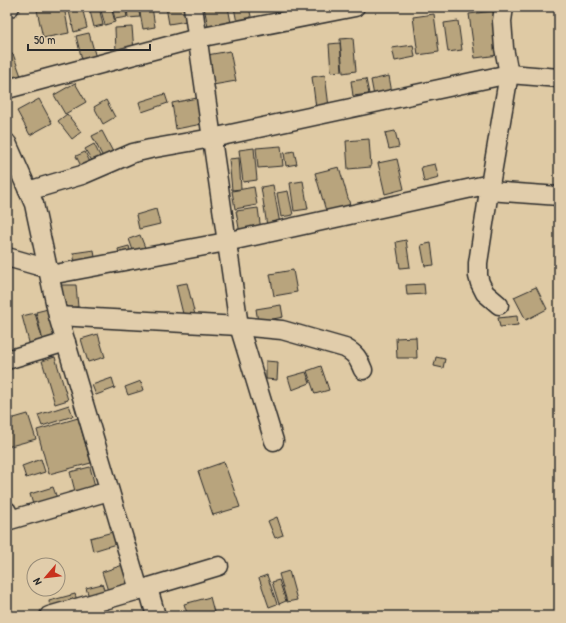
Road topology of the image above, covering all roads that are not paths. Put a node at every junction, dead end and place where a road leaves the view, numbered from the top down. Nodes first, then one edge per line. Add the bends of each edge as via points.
1 (10, 7) edge
2 (193, 7) edge
3 (355, 7) edge
4 (504, 7) edge
5 (7, 8) edge
6 (198, 38) junction
7 (509, 74) junction
8 (559, 78) edge
9 (7, 90) edge
10 (212, 138) junction
11 (7, 143) edge
12 (490, 188) junction
13 (28, 191) junction
14 (559, 196) edge
15 (226, 242) junction
16 (7, 257) edge
17 (49, 272) junction
18 (499, 305) dead end
19 (58, 316) junction
20 (239, 326) junction
21 (66, 342) junction
22 (7, 360) edge
23 (362, 370) dead end
24 (274, 441) dead end
25 (109, 491) junction
26 (8, 517) edge
27 (219, 566) dead end
28 (143, 589) junction
29 (49, 616) edge
30 (156, 616) edge

1 - 5 street
2 - 6 street
3 - 6 street
4 - 7 street via 504,48
6 - 9 street
6 - 10 street
7 - 8 street
7 - 10 street
7 - 12 street
10 - 13 street via 133,153 82,175
10 - 15 street
11 - 13 street
12 - 14 street
12 - 15 street via 481,186
12 - 18 street via 478,276 485,293
13 - 17 street via 34,204
15 - 17 street
15 - 20 street
16 - 17 street
17 - 19 street
19 - 20 street
19 - 21 street
20 - 23 street via 282,330 345,348 354,353
20 - 24 street
21 - 22 street
21 - 25 street
25 - 26 street
25 - 28 street
27 - 28 street
28 - 29 street
28 - 30 street

